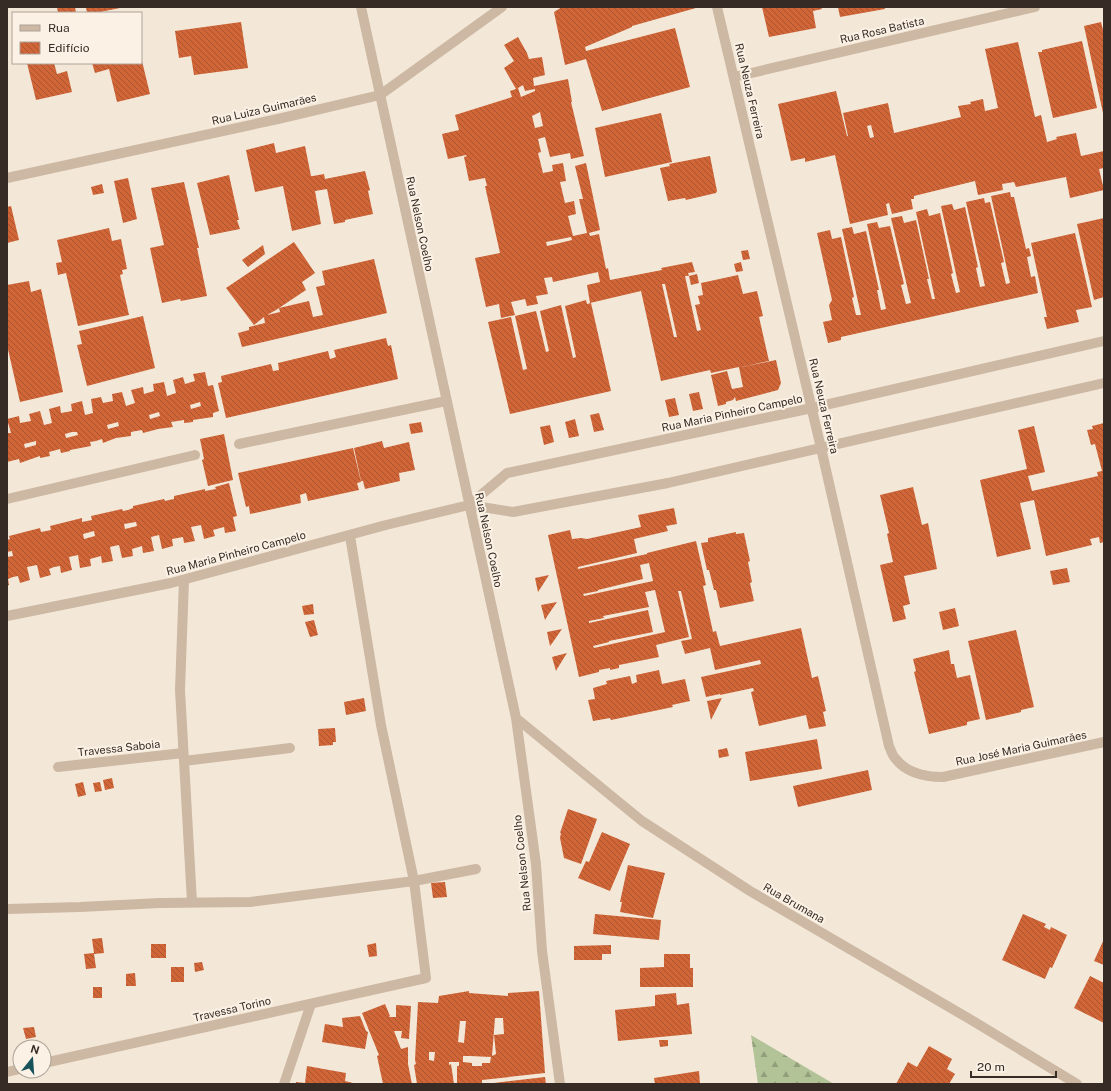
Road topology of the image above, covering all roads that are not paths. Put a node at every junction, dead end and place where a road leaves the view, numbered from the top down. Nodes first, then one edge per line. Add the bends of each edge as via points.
1 (361, 7) edge
2 (502, 7) edge
3 (717, 7) edge
4 (1036, 7) edge
5 (734, 77) junction
6 (380, 95) junction
7 (7, 178) edge
8 (1104, 341) edge
9 (1104, 383) edge
10 (446, 401) junction
11 (812, 408) junction
12 (239, 444) dead end
13 (821, 448) junction
14 (195, 456) dead end
15 (7, 498) edge
16 (469, 505) junction
17 (350, 536) junction
18 (184, 580) junction
19 (7, 616) edge
20 (516, 718) junction
21 (1104, 742) edge
22 (290, 748) dead end
23 (183, 757) junction
24 (58, 766) dead end
25 (944, 777) joint
26 (476, 869) dead end
27 (414, 881) junction
28 (192, 902) junction
29 (7, 909) edge
30 (311, 1004) junction
31 (52, 1061) edge
32 (284, 1084) edge
33 (560, 1084) edge
34 (1077, 1084) edge

1 - 6 street, Rua Nelson Coelho
2 - 6 street, Rua Luiza Guimarães
3 - 5 street, Rua Neuza Ferreira
4 - 5 street, Rua Rosa Batista
5 - 11 street, Rua Neuza Ferreira
6 - 7 street, Rua Luiza Guimarães
6 - 10 street, Rua Nelson Coelho
8 - 11 street, Rua Maria Pinheiro Campelo
9 - 13 street, Rua Maria Pinheiro Campelo
10 - 12 street
10 - 16 street, Rua Nelson Coelho
11 - 13 street, Rua Neuza Ferreira
11 - 16 street, Rua Maria Pinheiro Campelo via 507,473
13 - 16 street, Rua Maria Pinheiro Campelo via 668,483 513,512
13 - 25 street, Rua Neuza Ferreira via 894,757 904,767 915,772 929,777
14 - 15 street
16 - 17 street, Rua Maria Pinheiro Campelo
16 - 20 street, Rua Nelson Coelho
17 - 18 street, Rua Maria Pinheiro Campelo
17 - 27 street via 382,725
18 - 19 street, Rua Maria Pinheiro Campelo
18 - 23 street via 180,690
20 - 33 street, Rua Nelson Coelho via 536,864 542,951
20 - 34 street, Rua Brumana via 642,822 750,891
21 - 25 street, Rua José Maria Guimarães
22 - 23 street, Travessa Saboia
23 - 24 street, Travessa Saboia
23 - 28 street
26 - 27 street
27 - 28 street via 250,902
27 - 30 street, Travessa Torino via 426,978
28 - 29 street
30 - 31 street, Travessa Torino
30 - 32 street

